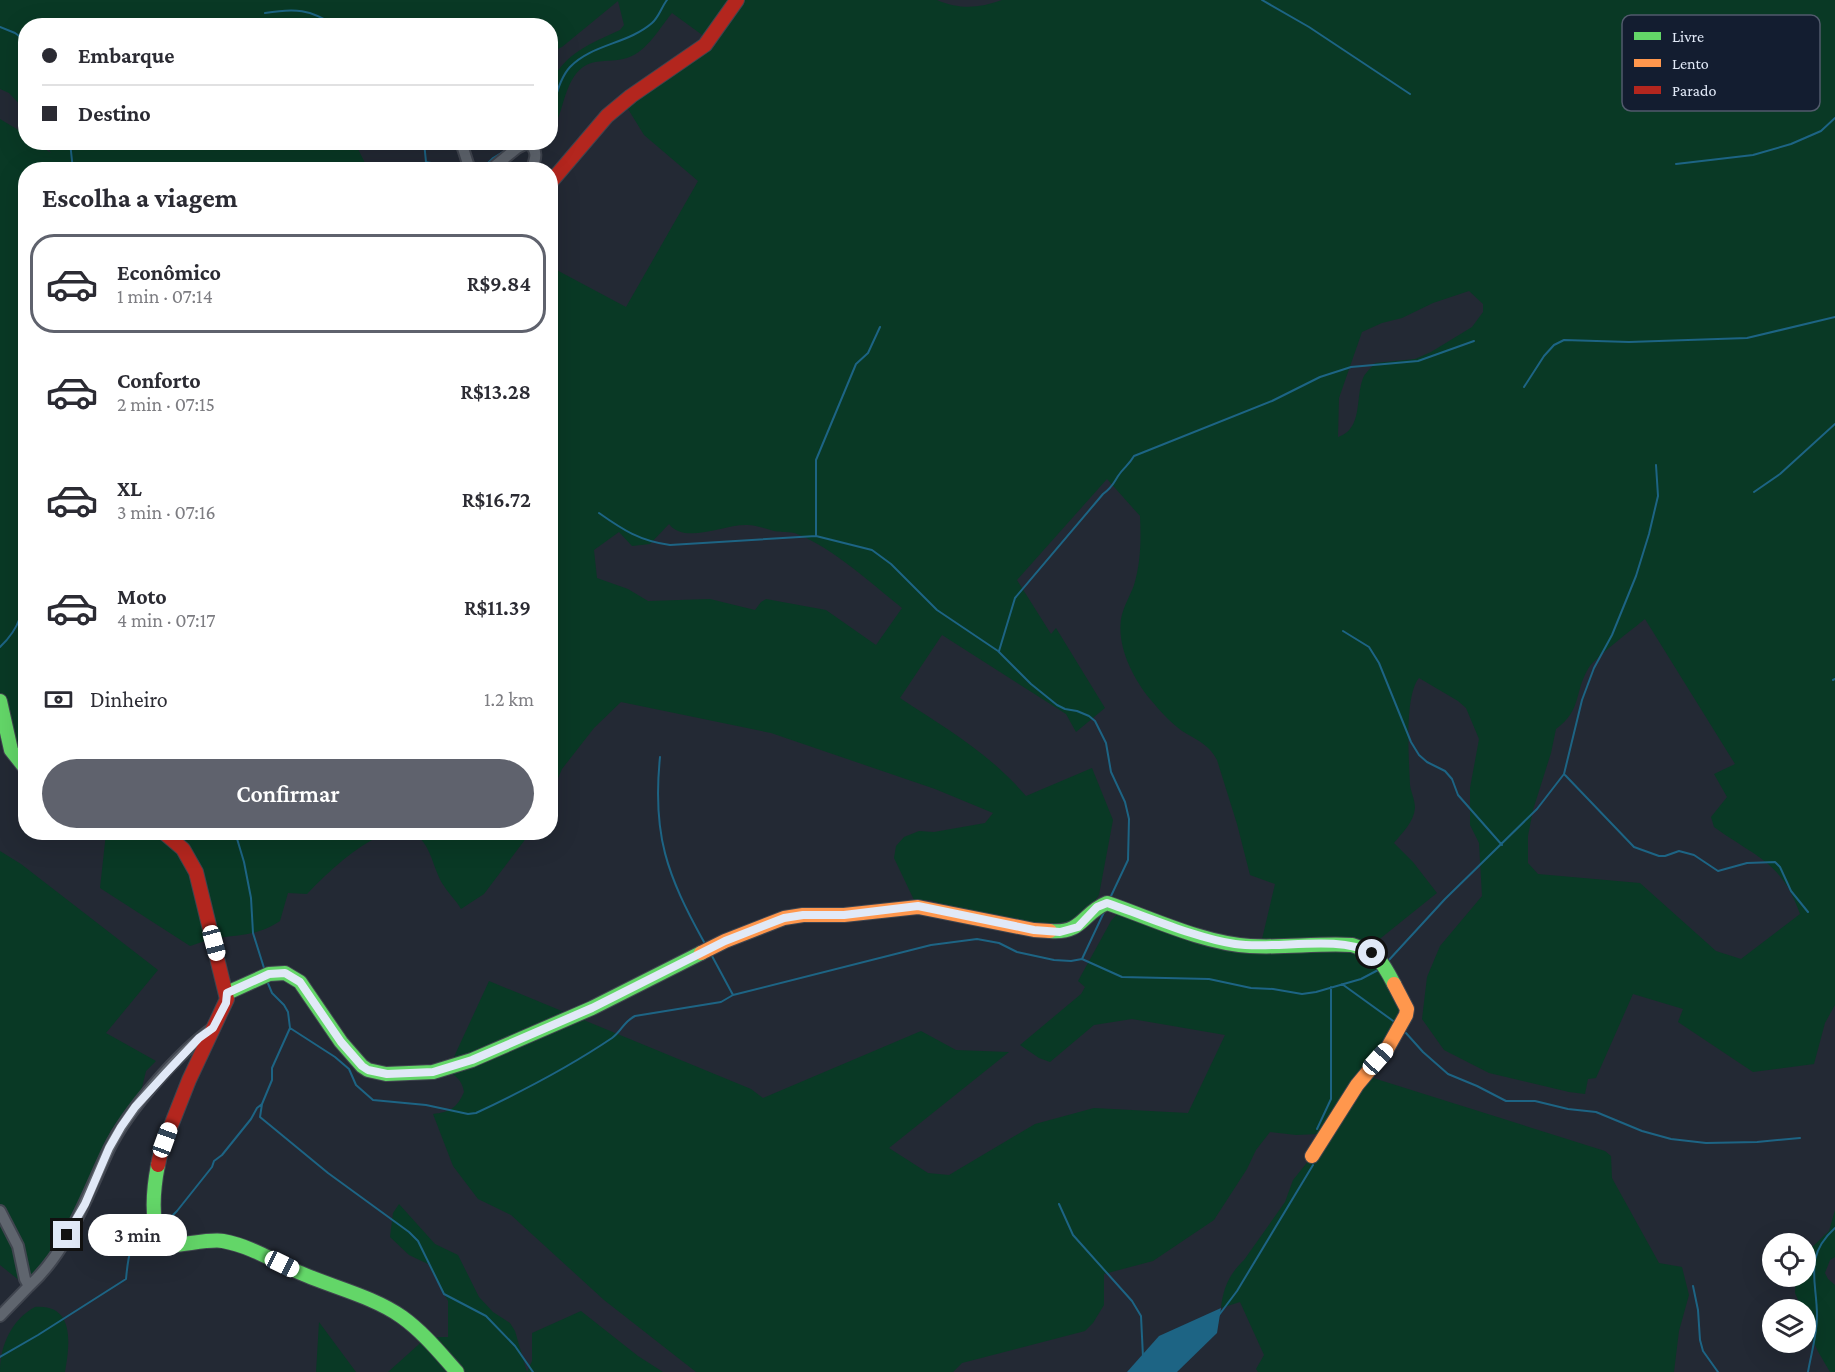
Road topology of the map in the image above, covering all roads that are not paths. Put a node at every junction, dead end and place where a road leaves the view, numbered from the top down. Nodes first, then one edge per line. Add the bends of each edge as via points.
1 (737, 0) edge
2 (515, 150) edge
3 (500, 162) edge
4 (558, 173) edge
5 (0, 701) edge
6 (18, 759) edge
7 (174, 840) edge
8 (227, 993) junction
9 (213, 1028) junction
10 (1312, 1156) dead end
11 (0, 1211) edge
12 (29, 1286) junction
13 (0, 1316) edge
14 (457, 1372) edge

1 - 4 street via 705,45 607,116
2 - 3 street
5 - 6 street via 11,750
7 - 8 street via 183,847 196,872
8 - 9 street
8 - 10 street via 269,974 285,973 306,989 362,1066 387,1074 433,1072 472,1060 582,1013 725,941 784,918 918,906 1060,932 1078,927 1097,907 1107,903 1232,944 1352,945 1382,961 1406,1015 1387,1049 1358,1085
9 - 12 street via 135,1107 109,1148 85,1204 59,1250
9 - 14 street via 174,1117 157,1169 154,1220 160,1244 222,1241 256,1251 401,1316
11 - 12 street via 18,1246
12 - 13 street

